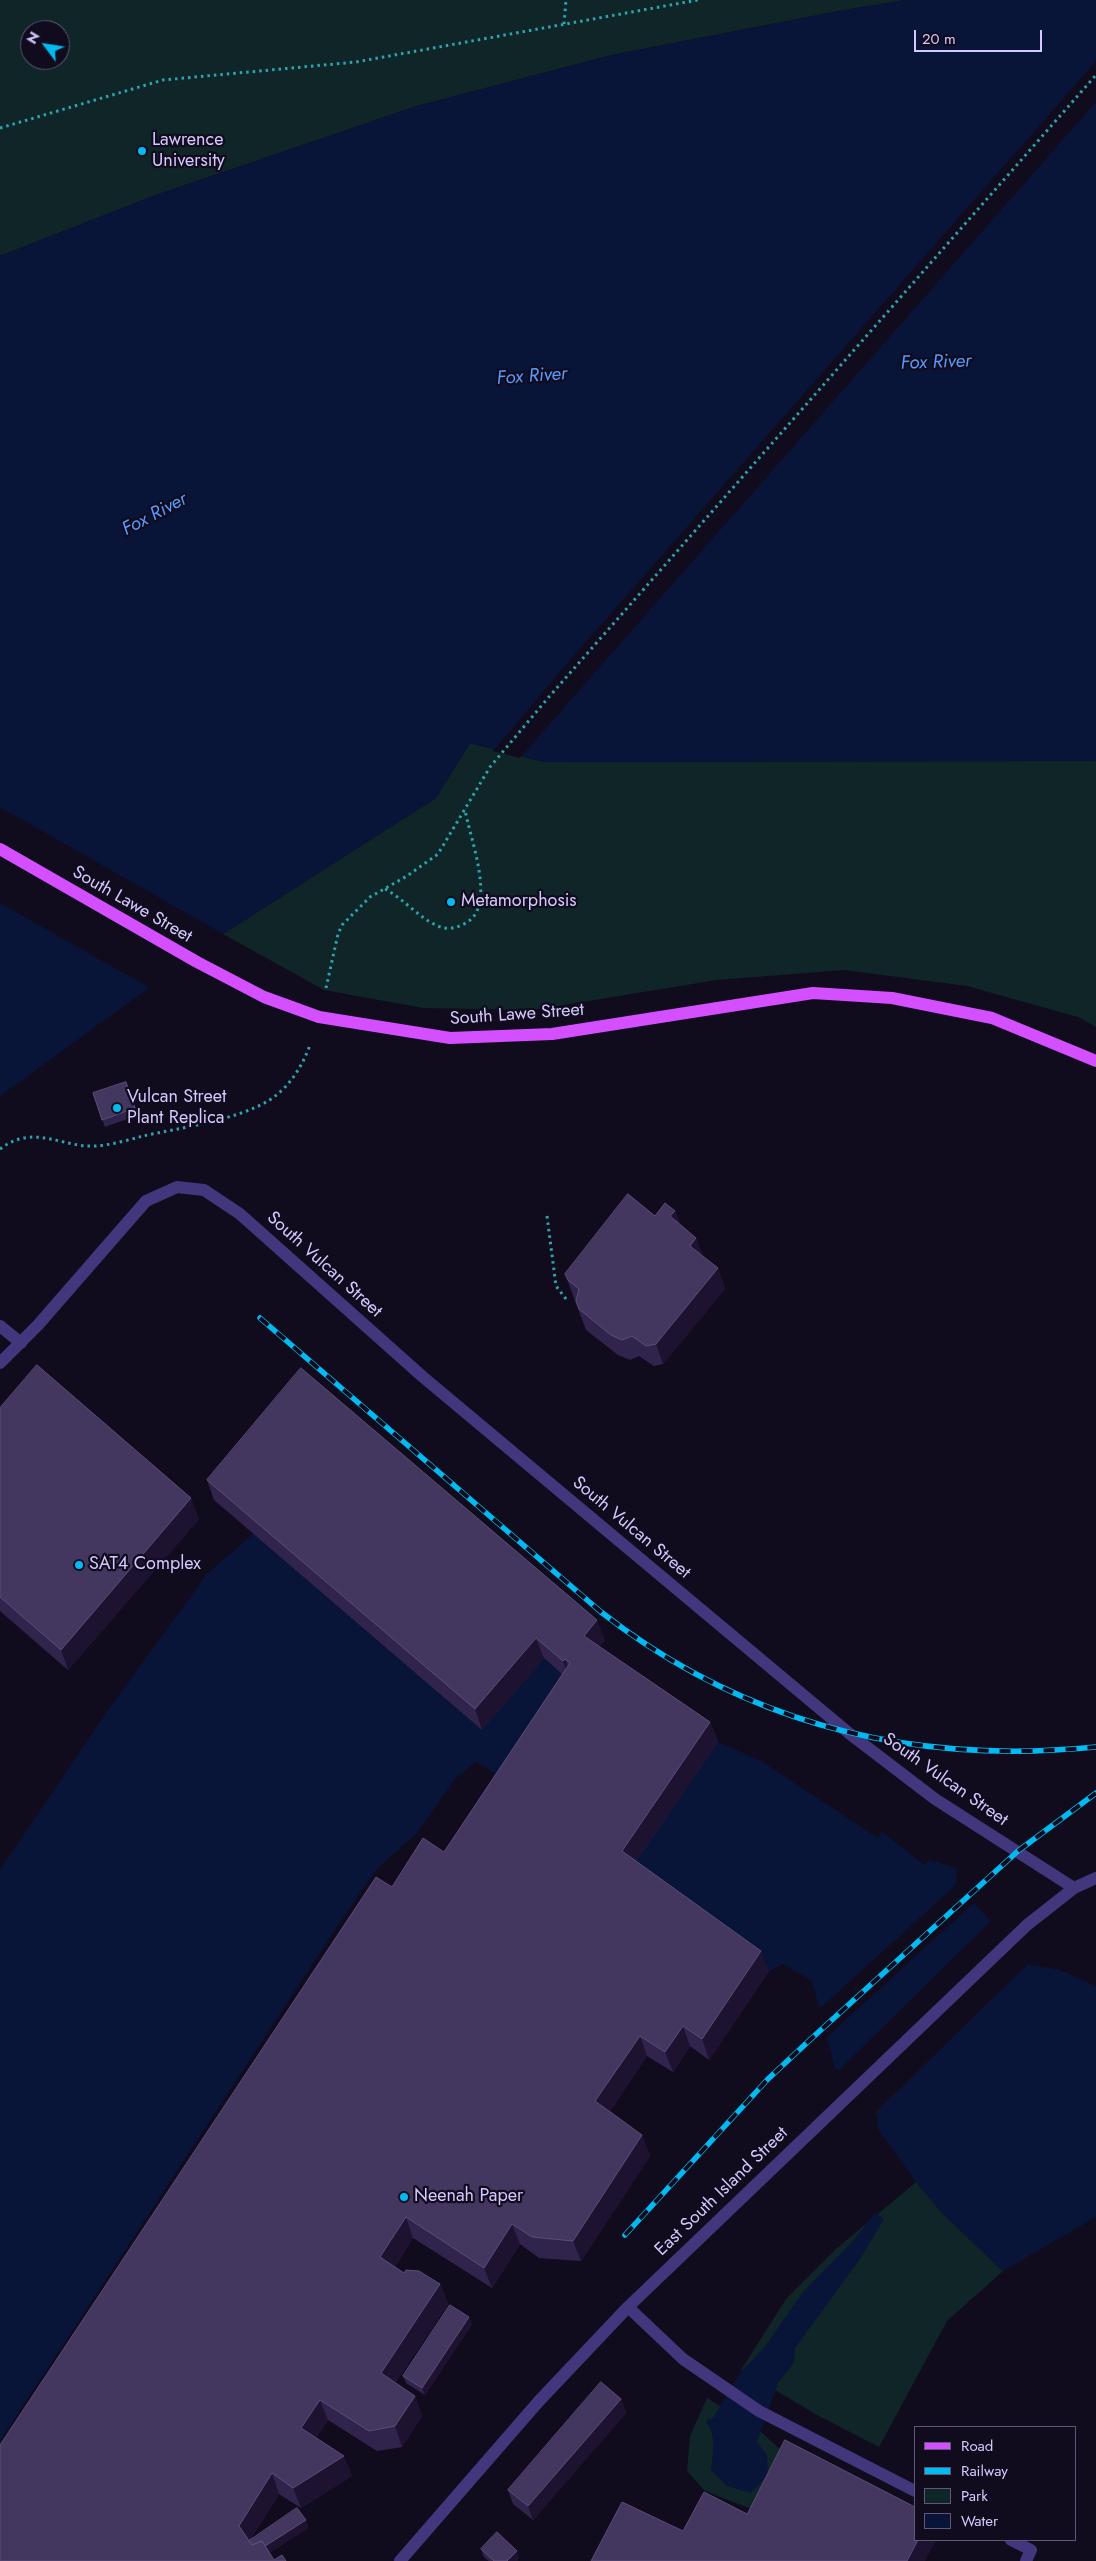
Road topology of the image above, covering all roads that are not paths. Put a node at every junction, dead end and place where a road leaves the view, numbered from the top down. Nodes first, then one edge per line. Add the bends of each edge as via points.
1 (0, 849) edge
2 (1096, 1061) edge
3 (0, 1326) edge
4 (21, 1344) junction
5 (0, 1364) edge
6 (1096, 1878) edge
7 (1074, 1888) junction
8 (628, 2308) junction
9 (914, 2490) edge
10 (1013, 2541) edge
11 (400, 2561) edge
12 (1026, 2561) edge

1 - 2 main road, South Lawe Street via 197,962 264,996 319,1017 450,1038 552,1034 813,993 892,998 992,1018
3 - 4 street
4 - 5 street
4 - 7 street, South Vulcan Street via 146,1201 177,1187 204,1190 240,1214 424,1377 850,1734 935,1799
6 - 7 street, East South Island Street
7 - 8 street, East South Island Street via 1027,1925
8 - 9 street via 683,2359 720,2385 805,2436
8 - 11 street, East South Island Street via 539,2401
10 - 12 street via 1031,2550

